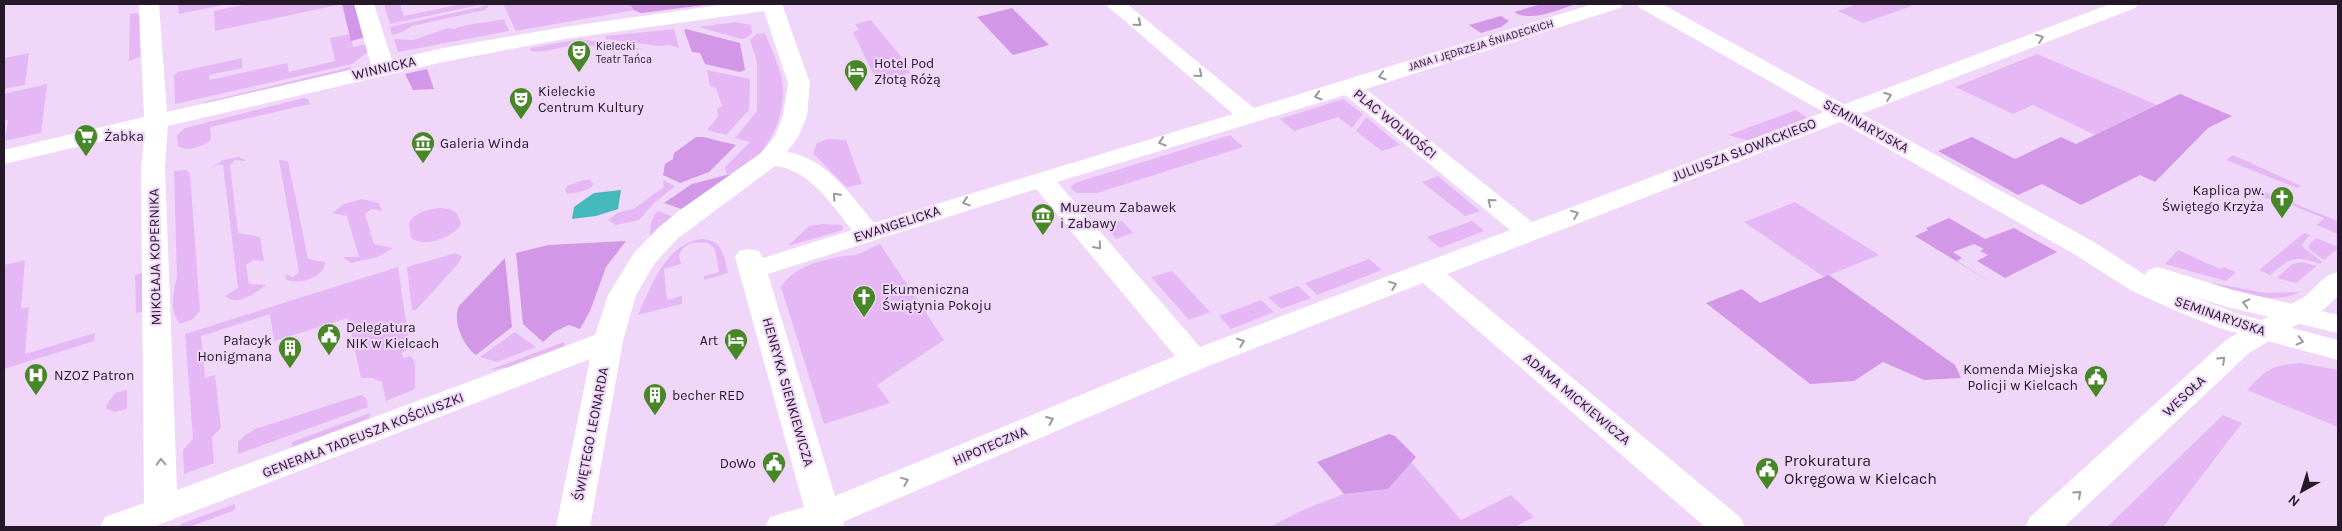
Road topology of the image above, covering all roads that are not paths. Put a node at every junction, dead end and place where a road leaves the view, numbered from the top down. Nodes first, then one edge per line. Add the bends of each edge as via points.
1 (149, 4) edge
2 (364, 4) edge
3 (770, 4) edge
4 (1115, 4) edge
5 (1613, 4) edge
6 (1647, 4) edge
7 (2128, 4) edge
8 (383, 68) junction
9 (1349, 87) junction
10 (1842, 113) junction
11 (1249, 116) junction
12 (155, 122) junction
13 (4, 157) edge
14 (770, 158) junction
15 (1041, 179) junction
16 (868, 232) junction
17 (1529, 232) junction
18 (2084, 248) junction
19 (751, 264) joint
20 (1426, 271) junction
21 (2338, 281) edge
22 (2293, 314) junction
23 (2338, 324) edge
24 (2263, 331) junction
25 (608, 341) junction
26 (2338, 350) edge
27 (1196, 360) junction
28 (161, 511) junction
29 (826, 521) edge
30 (117, 527) edge
31 (573, 527) edge
32 (782, 527) edge
33 (1728, 527) edge
34 (2042, 527) edge

1 - 12 street, MIKOŁAJA KOPERNIKA
2 - 8 street
3 - 8 street, WINNICKA via 547,35
3 - 14 street, ŚWIĘTEGO LEONARDA via 799,83 795,116 786,137
4 -> 11 street
5 -> 9 street, JANA I JĘDRZEJA ŚNIADECKICH
6 - 10 street, SEMINARYJSKA
10 -> 7 street, JULIUSZA SŁOWACKIEGO
8 - 12 street, WINNICKA
9 -> 11 street, PLAC WOLNOŚCI
17 -> 9 street, PLAC WOLNOŚCI
17 -> 10 street, JULIUSZA SŁOWACKIEGO
10 - 18 street, SEMINARYJSKA
11 -> 15 street, PLAC WOLNOŚCI
12 - 13 street, WINNICKA
28 -> 12 street, MIKOŁAJA KOPERNIKA via 153,166
16 -> 14 street via 808,168 793,161
14 - 25 street, ŚWIĘTEGO LEONARDA via 689,216 652,250 622,295
15 -> 16 street, EWANGELICKA
15 -> 27 street
16 - 19 street, EWANGELICKA
17 - 20 street
22 -> 18 street, SEMINARYJSKA via 2194,288
18 - 24 street, SEMINARYJSKA via 2154,292 2213,316
19 - 29 street, HENRYKA SIENKIEWICZA
27 -> 20 street
20 - 33 street, ADAMA MICKIEWICZA
21 - 22 street, WESOŁA via 2314,303
22 - 23 street, SEMINARYJSKA
22 - 24 street, WESOŁA
24 -> 26 street, SEMINARYJSKA
34 -> 24 street, WESOŁA via 2232,351
25 - 28 street, GENERAŁA TADEUSZA KOŚCIUSZKI
25 - 31 street, ŚWIĘTEGO LEONARDA
29 -> 27 street, HIPOTECZNA
28 - 30 street, GENERAŁA TADEUSZA KOŚCIUSZKI
29 - 32 street, HIPOTECZNA

